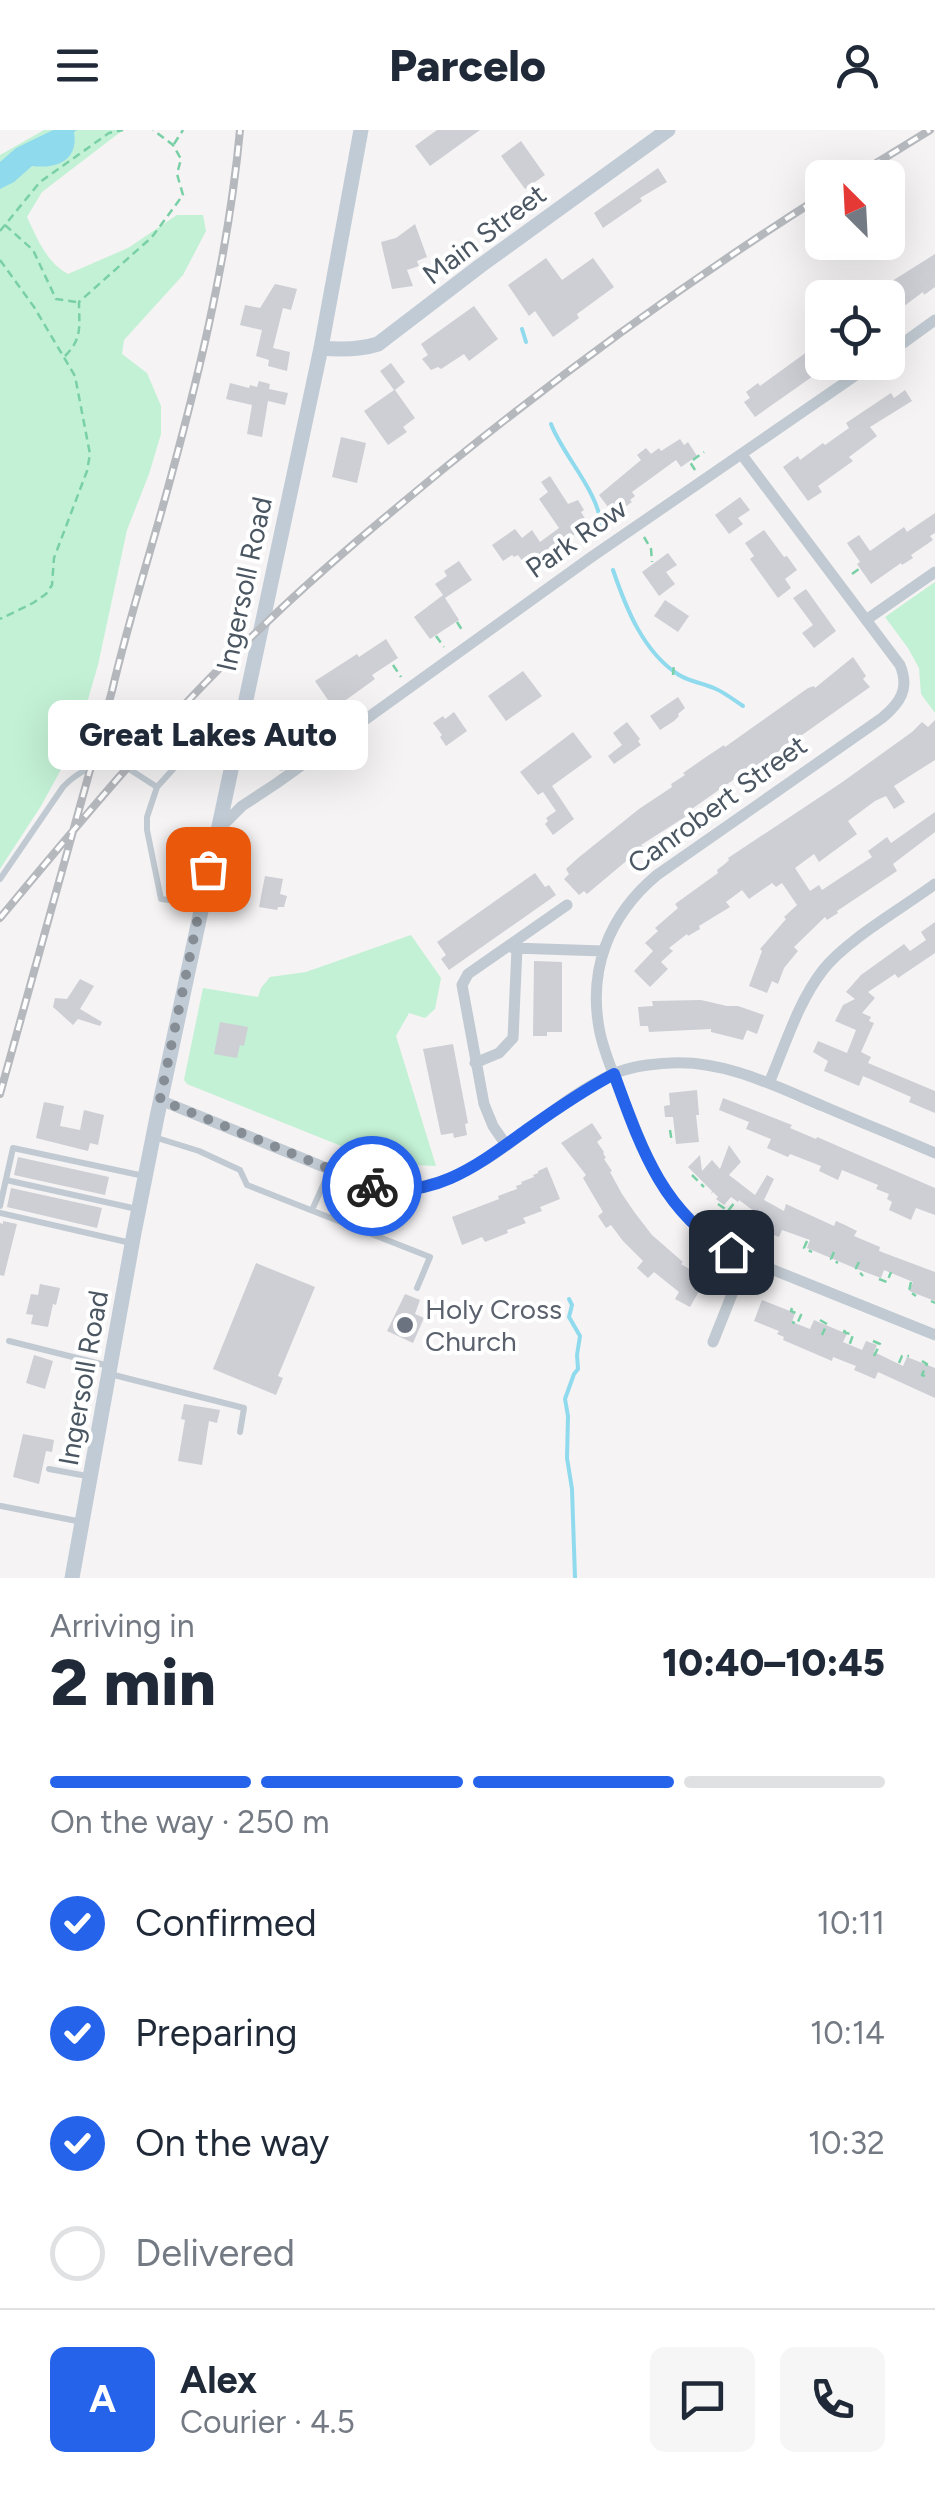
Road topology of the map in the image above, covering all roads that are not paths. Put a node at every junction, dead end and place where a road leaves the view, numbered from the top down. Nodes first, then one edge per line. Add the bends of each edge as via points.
1 (361, 130) edge
2 (668, 130) edge
3 (935, 320) edge
4 (905, 342) edge
5 (321, 348) junction
6 (849, 380) edge
7 (742, 455) junction
8 (935, 572) edge
9 (866, 620) junction
10 (243, 707) junction
11 (233, 752) junction
12 (308, 759) junction
13 (157, 787) junction
14 (215, 834) junction
15 (0, 879) edge
16 (935, 884) edge
17 (201, 904) junction
18 (566, 905) dead end
19 (512, 948) junction
20 (604, 951) junction
21 (475, 1062) junction
22 (614, 1074) junction
23 (769, 1083) junction
24 (160, 1100) junction
25 (153, 1136) junction
26 (506, 1145) junction
27 (935, 1153) edge
28 (330, 1169) junction
29 (145, 1176) junction
30 (6, 1180) junction
31 (0, 1210) edge
32 (138, 1210) junction
33 (312, 1210) junction
34 (132, 1243) junction
35 (746, 1259) junction
36 (416, 1288) dead end
37 (935, 1334) edge
38 (8, 1340) dead end
39 (712, 1342) dead end
40 (110, 1370) junction
41 (240, 1432) dead end
42 (48, 1469) dead end
43 (91, 1477) junction
44 (1, 1506) edge
45 (82, 1522) junction
46 (72, 1578) edge

1 - 5 main road, Ingersoll Road
2 - 5 main road, Main Street via 378,344
3 - 4 street
5 - 10 main road, Ingersoll Road
6 - 7 street, Park Row
7 - 9 street, Canrobert Street
7 - 12 street, Park Row
8 - 9 street
9 - 20 street, Canrobert Street via 904,675 894,708 657,874 623,909
10 - 11 main road, Ingersoll Road
10 - 13 lane via 214,724
11 - 12 street via 281,764
11 - 14 main road, Ingersoll Road
12 - 14 street, Park Row
13 - 15 lane via 118,762 73,777
13 - 17 lane via 147,830 161,899
14 - 17 main road, Ingersoll Road
16 - 23 street via 827,965
17 - 24 main road, Ingersoll Road
18 - 19 street
19 - 20 street
19 - 21 street via 513,1038 499,1053
19 - 21 street via 464,980
20 - 22 street, Canrobert Street via 597,1011
21 - 26 street via 487,1114
22 - 23 street via 695,1063
22 - 26 street
22 - 35 street, Canrobert Street via 669,1196 702,1231
23 - 27 street
24 - 25 main road, Ingersoll Road
24 - 28 street
25 - 29 main road, Ingersoll Road
25 - 33 lane via 240,1170 247,1185
26 - 28 street via 460,1176 422,1187 378,1188
28 - 33 lane
29 - 30 lane via 13,1148
29 - 32 main road, Ingersoll Road
30 - 31 lane
30 - 32 lane
31 - 34 lane
32 - 34 main road, Ingersoll Road
33 - 36 lane via 430,1257
34 - 40 main road, Ingersoll Road
35 - 37 street, Canrobert Street
35 - 39 street
38 - 40 lane
40 - 41 lane via 244,1408
40 - 43 main road, Ingersoll Road
42 - 43 lane
43 - 45 main road, Ingersoll Road
44 - 45 lane
45 - 46 main road, Ingersoll Road

